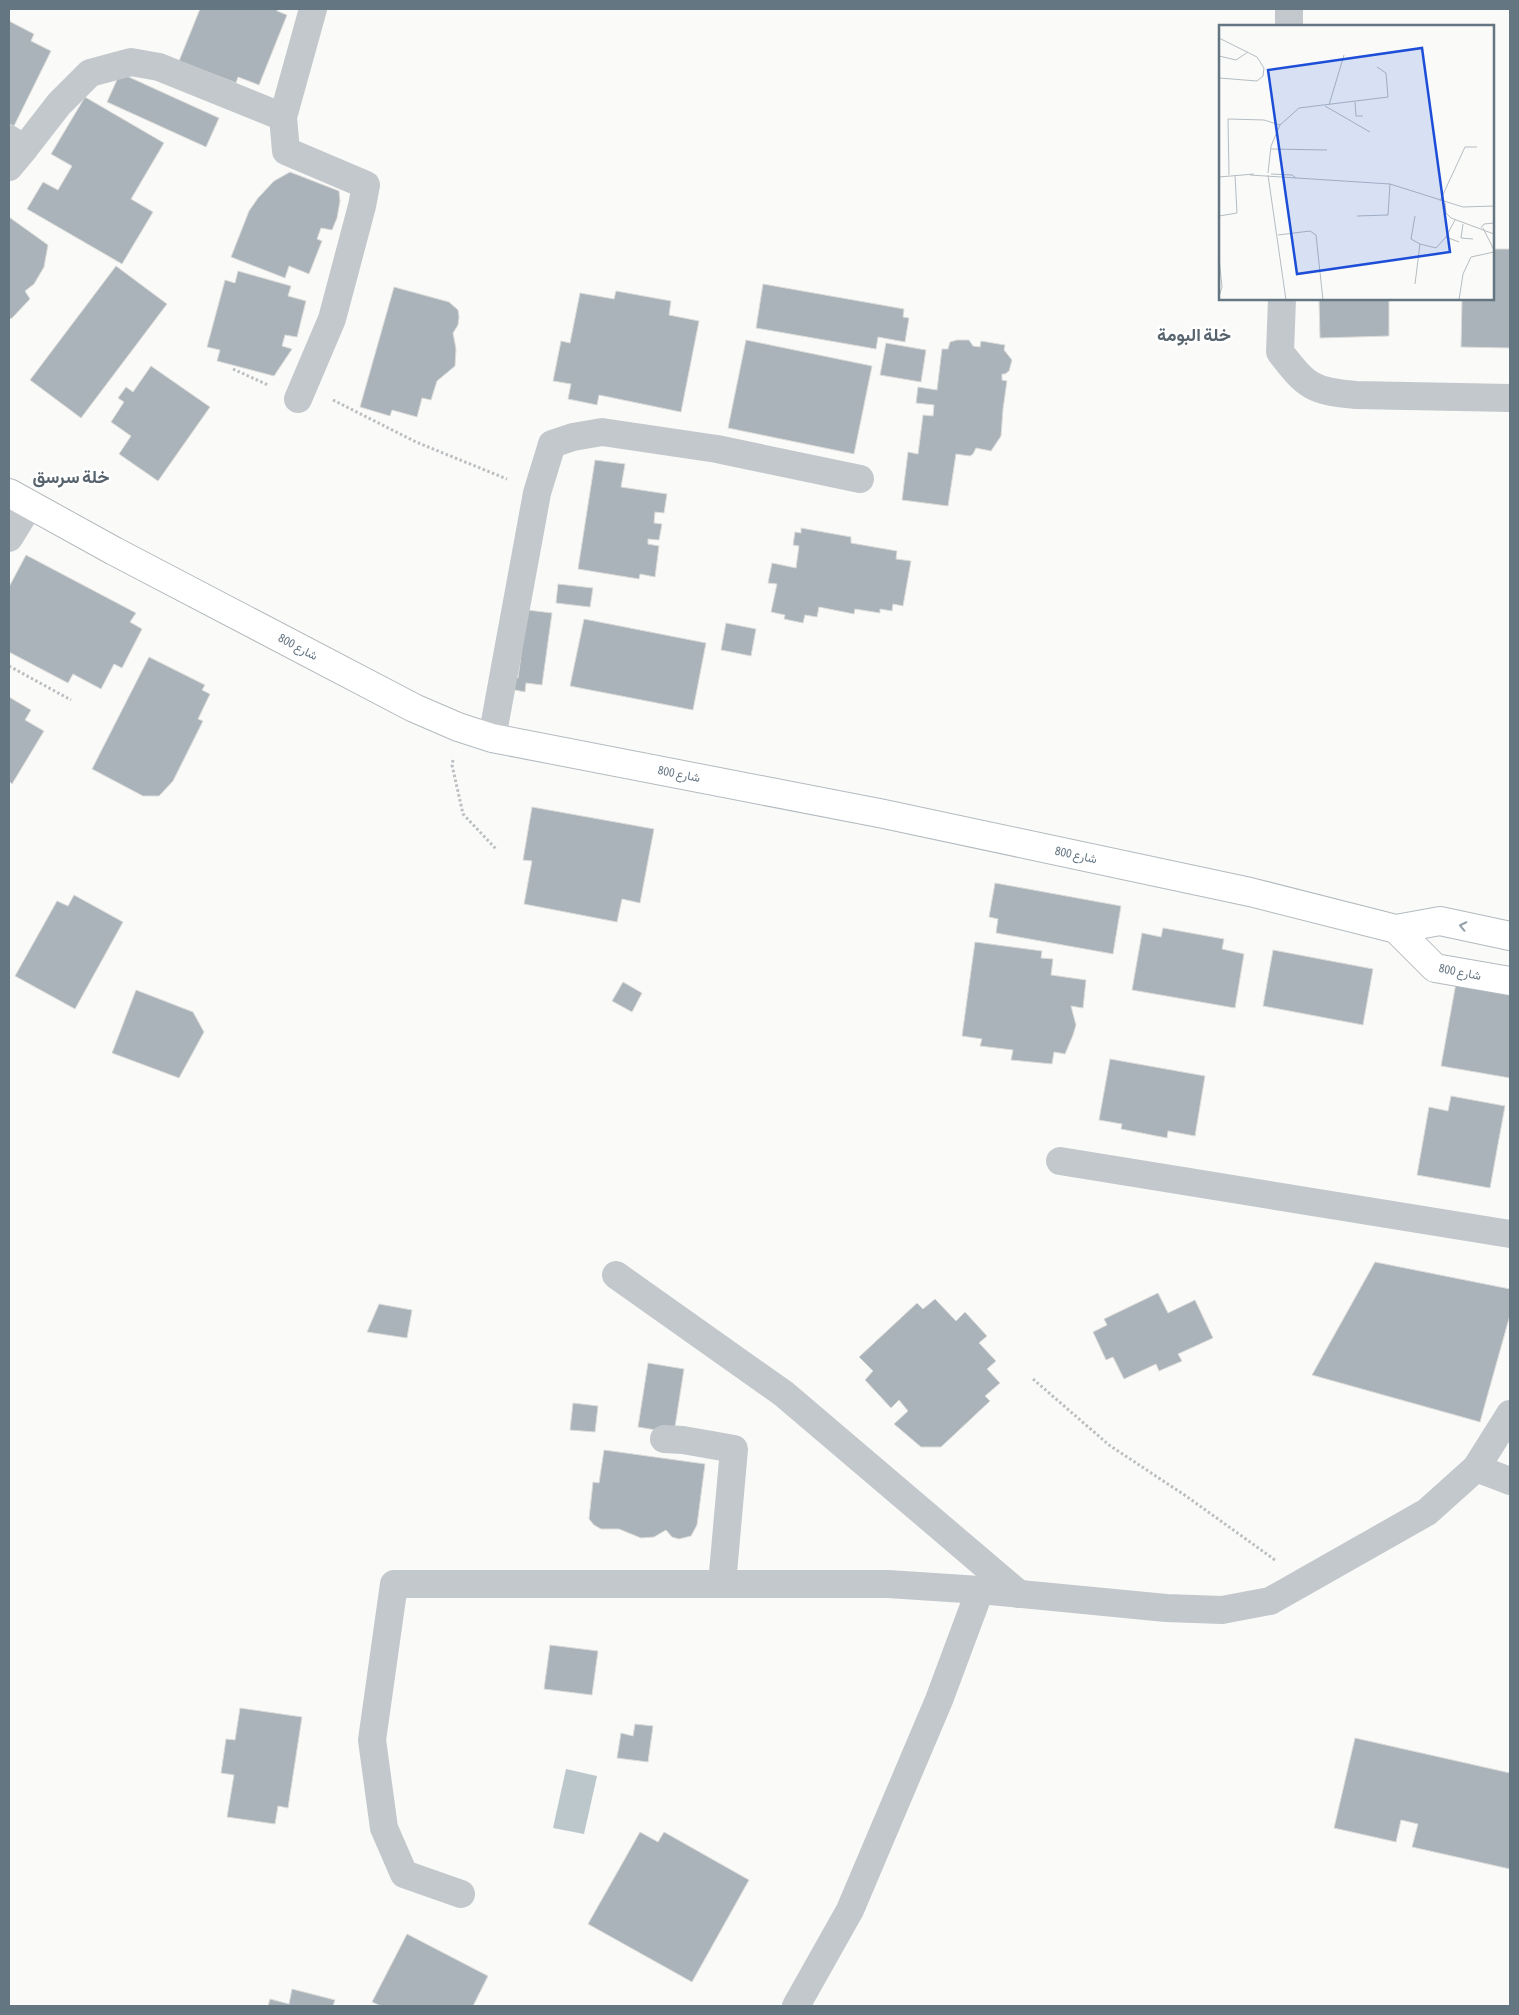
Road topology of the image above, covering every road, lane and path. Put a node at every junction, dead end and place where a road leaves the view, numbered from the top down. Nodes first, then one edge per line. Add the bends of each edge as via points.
1 (313, 9) edge
2 (1289, 9) edge
3 (1289, 25) edge
4 (282, 116) junction
5 (14, 152) edge
6 (1282, 300) edge
7 (233, 370) dead end
8 (1510, 398) edge
9 (298, 399) junction
10 (860, 479) dead end
11 (537, 493) junction
12 (20, 498) edge
13 (9, 538) edge
14 (9, 666) edge
15 (71, 700) dead end
16 (458, 727) junction
17 (492, 738) junction
18 (496, 849) dead end
19 (1396, 929) junction
20 (1510, 936) edge
21 (1510, 981) edge
22 (1060, 1161) dead end
23 (1510, 1234) edge
24 (616, 1275) dead end
25 (1033, 1379) dead end
26 (1510, 1414) edge
27 (664, 1439) dead end
28 (1476, 1468) junction
29 (1510, 1482) edge
30 (1304, 1582) junction
31 (722, 1584) junction
32 (980, 1590) junction
33 (1019, 1594) junction
34 (460, 1894) dead end
35 (796, 2006) edge

1 - 4 street
2 - 3 street
4 - 5 street via 159,67 131,62 90,73
4 - 9 street via 286,151 366,185 332,320
6 - 8 street via 1280,352 1305,383 1315,388 1356,395
7 - 9 path
9 - 11 path via 319,408 325,397 416,442
10 - 11 street via 716,449 602,432 552,444
11 - 17 street
12 - 13 street
12 - 16 main road, شارع 800 via 414,708
14 - 15 path
16 - 17 main road, شارع 800
16 - 18 path via 452,765 463,814
17 - 19 main road, شارع 800 via 884,814 1250,892
20 -> 19 main road, شارع 800 via 1440,921
19 - 21 main road, شارع 800 via 1435,968
22 - 23 street
24 - 33 street via 784,1394
25 - 30 path via 1109,1445 1225,1522
26 - 28 street
27 - 31 street via 734,1449
28 - 29 street
28 - 30 street via 1427,1512
30 - 33 street via 1270,1601 1222,1610
31 - 32 street via 888,1584
31 - 34 street via 394,1584 372,1740 384,1828 404,1874
32 - 33 street
32 - 35 street via 939,1700 850,1910

